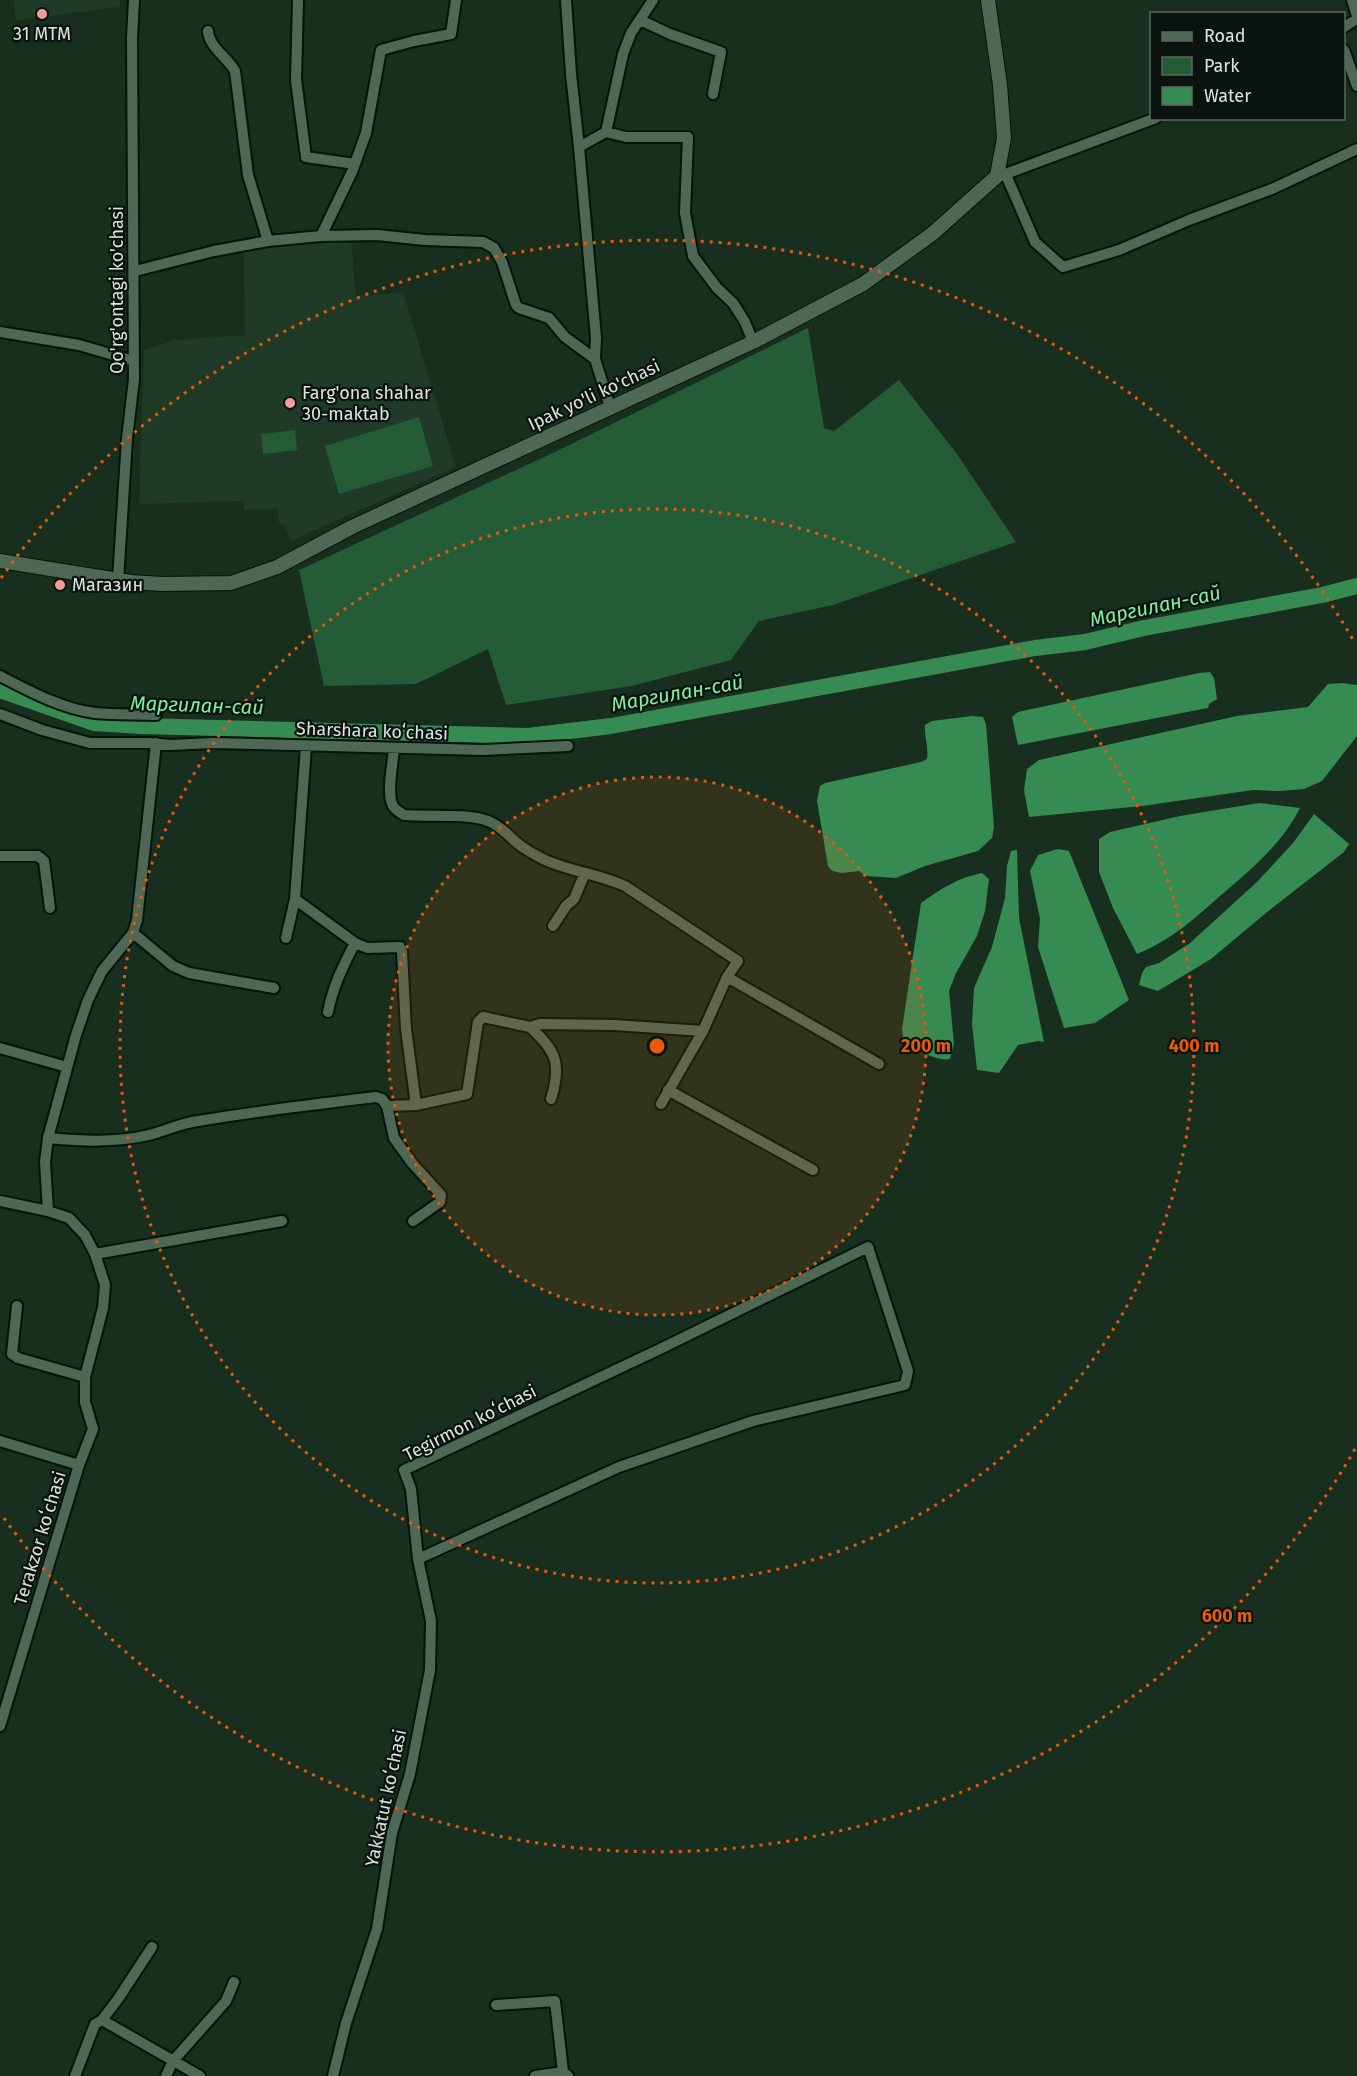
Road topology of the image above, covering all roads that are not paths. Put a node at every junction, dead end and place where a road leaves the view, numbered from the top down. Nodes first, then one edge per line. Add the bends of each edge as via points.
1 (134, 0) edge
2 (298, 0) edge
3 (456, 0) edge
4 (566, 0) edge
5 (653, 0) edge
6 (988, 0) edge
7 (1352, 0) edge
8 (1357, 18) edge
9 (640, 20) junction
10 (208, 31) dead end
11 (1345, 54) edge
12 (1357, 86) edge
13 (713, 94) dead end
14 (1151, 120) edge
15 (606, 132) junction
16 (579, 147) junction
17 (1357, 149) edge
18 (355, 164) junction
19 (1001, 176) junction
20 (321, 236) junction
21 (267, 241) junction
22 (135, 271) junction
23 (0, 332) edge
24 (753, 342) junction
25 (595, 359) junction
26 (134, 361) junction
27 (610, 407) junction
28 (0, 561) edge
29 (118, 580) junction
30 (0, 676) edge
31 (0, 714) edge
32 (156, 715) dead end
33 (156, 743) junction
34 (306, 746) junction
35 (568, 746) dead end
36 (394, 749) junction
37 (0, 856) edge
38 (585, 873) junction
39 (295, 899) junction
40 (50, 908) dead end
41 (553, 926) dead end
42 (133, 933) junction
43 (286, 938) dead end
44 (355, 943) junction
45 (727, 977) junction
46 (274, 988) dead end
47 (328, 1012) dead end
48 (530, 1027) junction
49 (703, 1031) junction
50 (0, 1048) edge
51 (879, 1064) dead end
52 (67, 1067) junction
53 (668, 1090) junction
54 (551, 1099) dead end
55 (661, 1104) dead end
56 (416, 1105) junction
57 (387, 1106) junction
58 (48, 1138) junction
59 (813, 1170) dead end
60 (0, 1201) edge
61 (48, 1211) junction
62 (282, 1221) dead end
63 (413, 1221) dead end
64 (95, 1254) junction
65 (17, 1306) dead end
66 (85, 1377) junction
67 (0, 1441) edge
68 (79, 1465) junction
69 (418, 1559) junction
70 (0, 1726) edge
71 (152, 1947) dead end
72 (234, 1982) dead end
73 (496, 2005) dead end
74 (102, 2020) junction
75 (173, 2061) junction
76 (565, 2074) edge
77 (75, 2076) edge
78 (166, 2076) edge
79 (200, 2076) edge
80 (333, 2076) edge
81 (535, 2076) edge

1 - 22 street, Qo'rg'ontagi ko'chasi
2 - 18 street via 296,80 306,157
3 - 18 street via 451,34 381,50 366,133
4 - 16 street
5 - 9 street
6 - 19 main road via 1004,138
7 - 8 street
9 - 13 street via 721,52
9 - 15 street via 623,54
10 - 21 street via 212,44 235,71 248,175
11 - 12 street
14 - 19 street
15 - 16 street
15 - 24 street via 626,137 688,137 685,213 693,256 733,303
16 - 25 street
17 - 19 street via 1272,189 1119,250 1063,267 1035,242
18 - 20 street
19 - 24 main road, Ipak yo'li ko'chasi via 932,234 863,284
20 - 21 street
20 - 25 street via 376,235 483,242 494,248 502,262 516,305 549,318 565,337
21 - 22 street
22 - 26 street, Qo'rg'ontagi ko'chasi
23 - 26 street via 79,345
24 - 27 main road, Ipak yo'li ko'chasi
25 - 27 street
26 - 29 street, Qo'rg'ontagi ko'chasi
27 - 29 main road, Ipak yo'li ko'chasi via 352,527 277,567 231,583
28 - 29 main road, Ipak yo'li ko'chasi
30 - 32 street via 77,709
31 - 33 street, Sharshara koʻchasi via 90,743
33 - 34 street, Sharshara koʻchasi
33 - 42 street
34 - 36 street, Sharshara koʻchasi
34 - 39 street
35 - 36 street, Sharshara koʻchasi
36 - 38 street via 390,796 396,810 404,815 490,821 522,847
37 - 40 street via 38,856 44,861
38 - 41 street via 574,899
38 - 45 street via 625,886 738,961
39 - 43 street
39 - 44 street
42 - 46 street via 173,966 189,973
42 - 52 street via 102,971
44 - 47 street via 338,975
44 - 56 street via 367,948 396,946 402,952 406,1029
45 - 49 street
45 - 51 street
48 - 49 street via 614,1025
48 - 54 street via 546,1042 554,1057 557,1081
48 - 56 street via 483,1017 478,1022 467,1094
49 - 53 street
50 - 52 street
52 - 58 street
53 - 55 street
53 - 59 street
56 - 57 street
57 - 58 street via 376,1097 194,1121 120,1141
57 - 63 street via 394,1138 441,1195 440,1202
58 - 61 street
60 - 61 street
61 - 64 street via 69,1218 85,1235
62 - 64 street
64 - 66 street via 105,1285
65 - 66 street via 12,1354
66 - 68 street, Terakzor koʻchasi via 85,1402 93,1429
67 - 68 street
68 - 70 street, Terakzor koʻchasi
69 - 69 street, Tegirmon koʻchasi via 411,1489 404,1470 868,1247 908,1371 905,1385 753,1421 619,1467
69 - 80 street, Yakkatut koʻchasi via 431,1621 430,1670 410,1774 392,1833 377,1929
71 - 74 street
72 - 75 street via 221,2008
73 - 76 street via 555,2001
74 - 75 street
74 - 77 street via 95,2024
75 - 78 street
75 - 79 street
76 - 81 street

